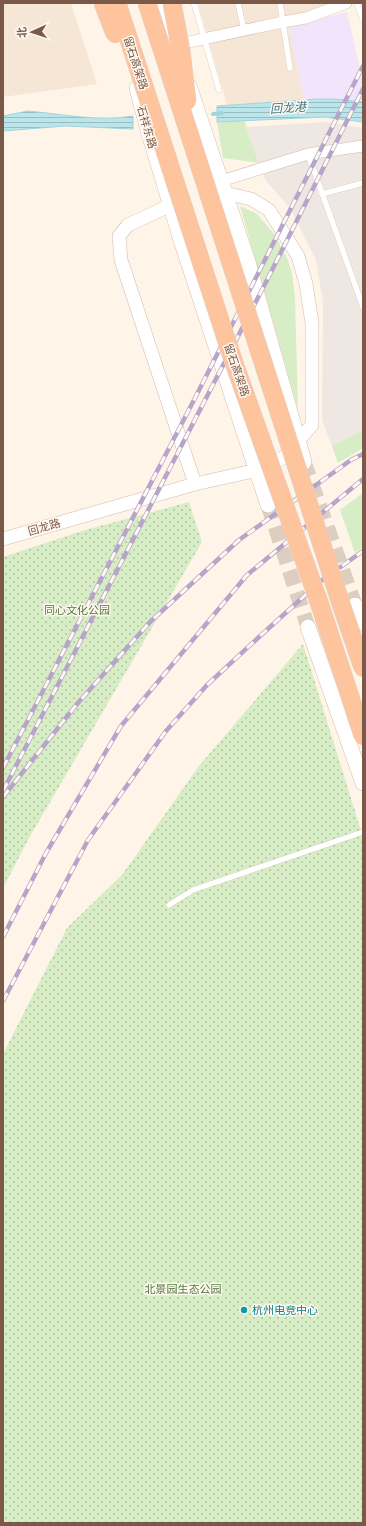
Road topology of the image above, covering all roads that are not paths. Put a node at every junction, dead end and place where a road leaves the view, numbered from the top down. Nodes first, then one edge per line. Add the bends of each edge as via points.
1 (103, 3) edge
2 (110, 3) edge
3 (117, 3) edge
4 (147, 3) edge
5 (161, 3) edge
6 (172, 3) edge
7 (194, 3) edge
8 (238, 3) edge
9 (280, 3) edge
10 (346, 3) edge
11 (357, 3) edge
12 (332, 6) edge
13 (363, 20) edge
14 (283, 22) junction
15 (244, 30) junction
16 (205, 38) junction
17 (175, 45) junction
18 (290, 68) dead end
19 (219, 90) dead end
20 (191, 137) junction
21 (363, 146) edge
22 (308, 154) junction
23 (363, 183) edge
24 (223, 187) junction
25 (322, 194) junction
26 (177, 205) junction
27 (363, 307) edge
28 (298, 441) junction
29 (304, 462) tunnel mouth
30 (257, 470) junction
31 (195, 484) junction
32 (268, 505) tunnel mouth
33 (3, 538) edge
34 (355, 605) tunnel mouth
35 (363, 623) edge
36 (308, 627) tunnel mouth
37 (363, 668) edge
38 (363, 736) edge
39 (363, 783) edge
40 (363, 832) edge
41 (169, 905) dead end

1 - 26 highway, bridge
2 - 26 main road, 石祥东路 via 127,50 148,130
3 - 26 highway, 留石高架路, bridge
4 - 20 highway, bridge
5 - 17 main road
6 - 20 highway, bridge via 181,51
7 - 16 lane
8 - 15 lane
9 - 14 lane
10 - 12 street
11 - 13 lane
12 - 14 street via 306,18
14 - 15 street
14 - 18 lane
15 - 16 street
16 - 17 street
16 - 19 lane
17 - 24 main road
20 - 37 highway, bridge via 340,604
21 - 22 street
22 - 24 street
22 - 25 lane
23 - 25 lane
24 - 28 main road via 248,262
24 - 28 street, 回龙路 via 269,210 298,256 306,284 312,323 312,425
25 - 27 lane
26 - 30 main road, 石祥东路 via 182,243
26 - 31 street via 128,225 119,236 121,260
26 - 38 highway, 留石高架路, bridge via 320,605
28 - 29 main road
28 - 30 street, 回龙路 via 283,458
30 - 31 street, 回龙路
30 - 32 main road, 石祥东路
31 - 33 street, 回龙路
34 - 35 main road
36 - 39 main road
40 - 41 lane via 193,890

